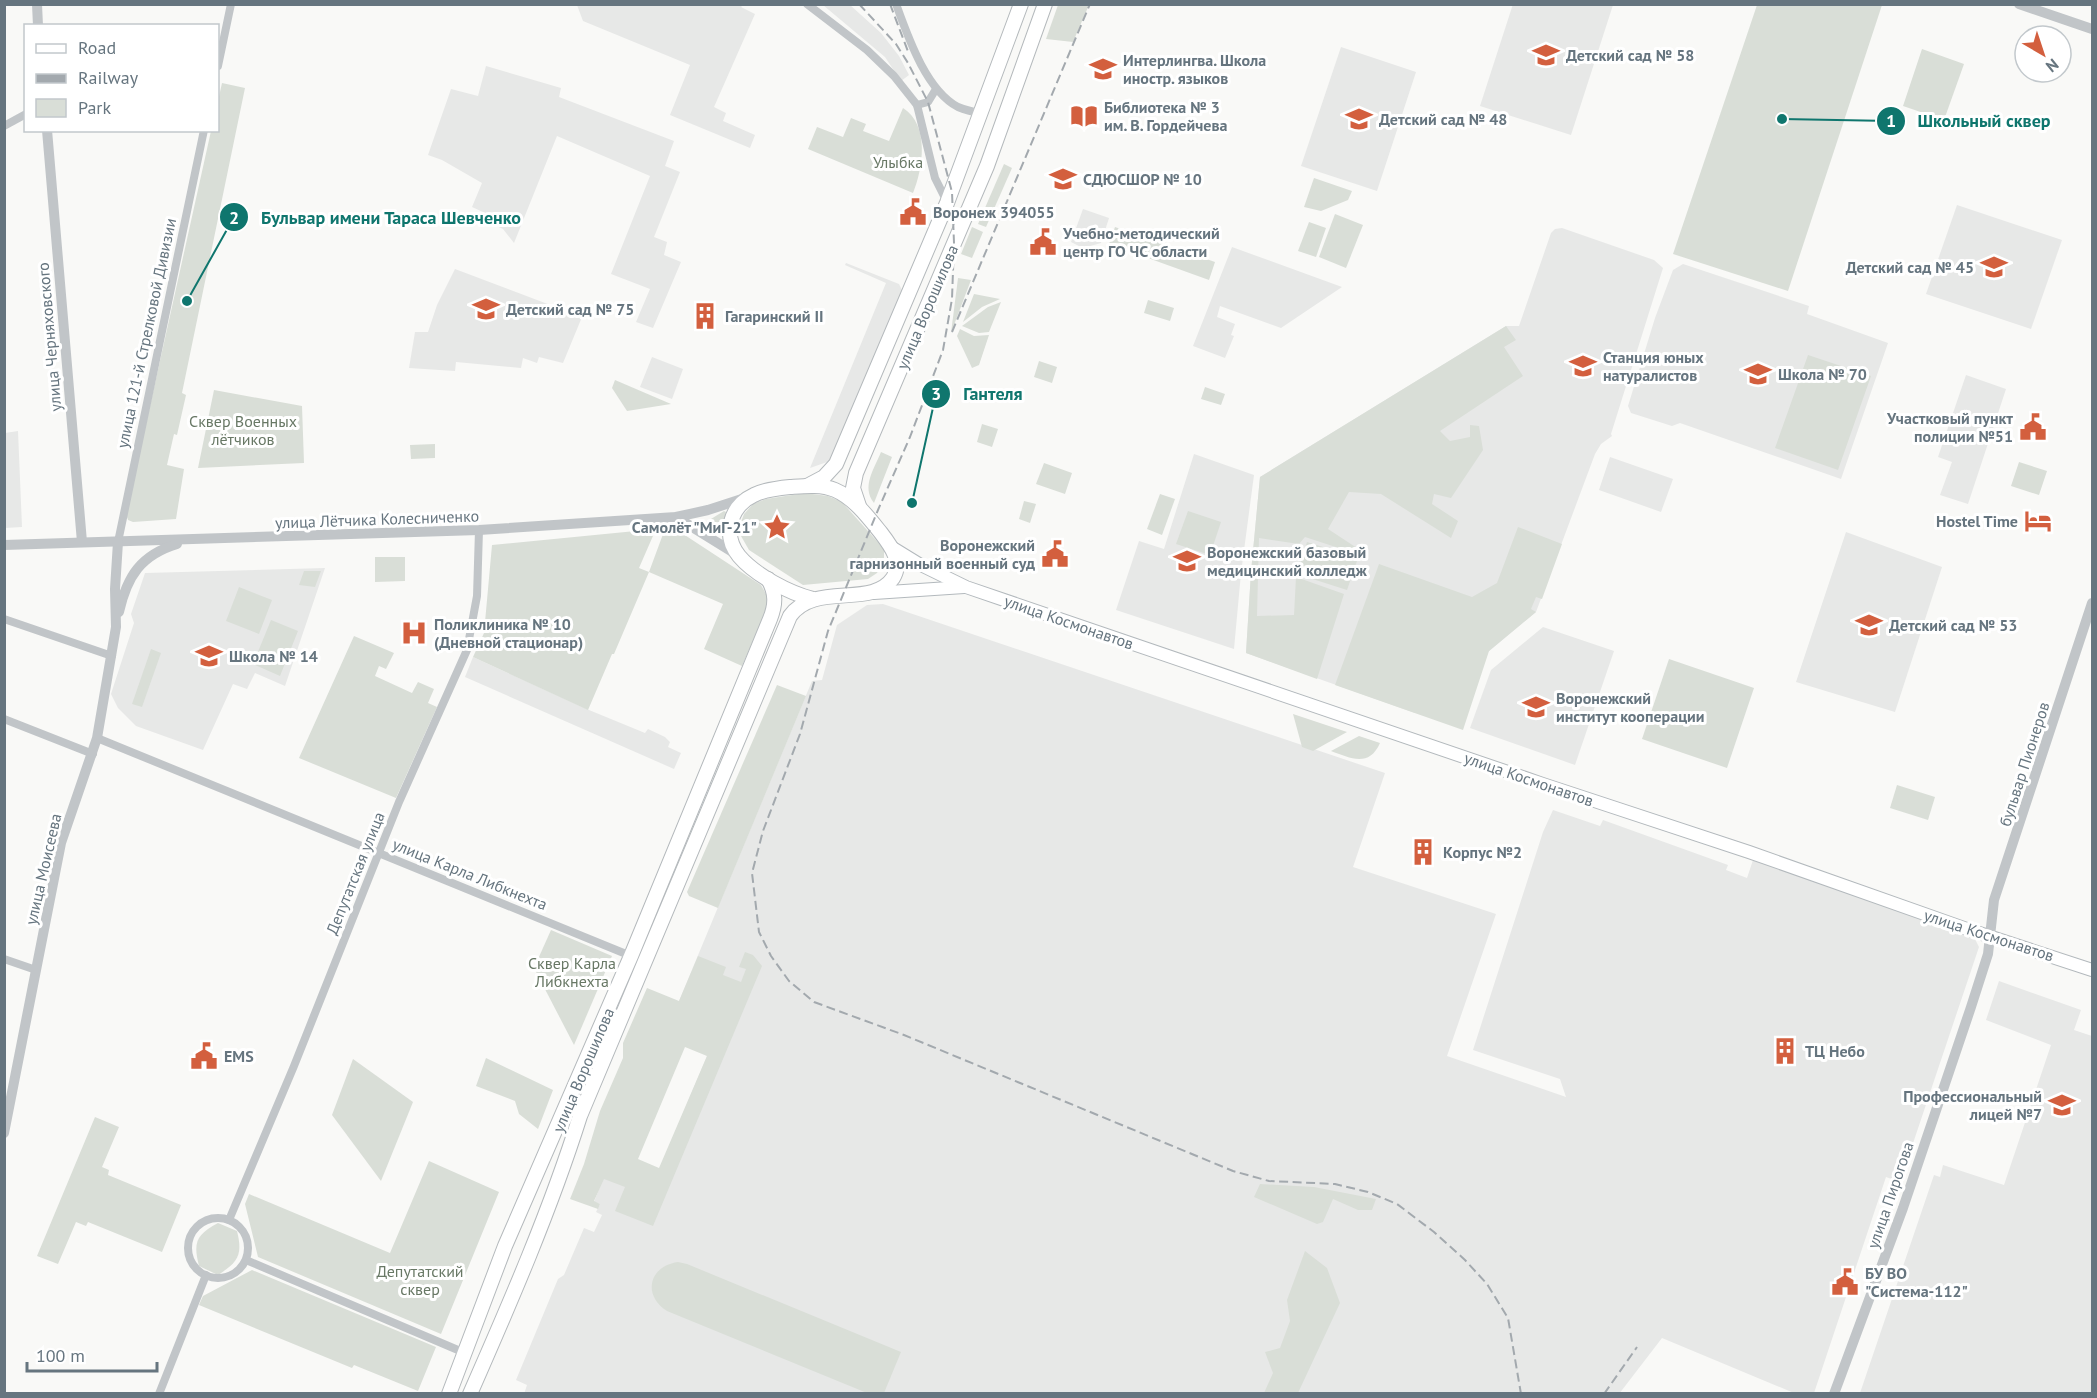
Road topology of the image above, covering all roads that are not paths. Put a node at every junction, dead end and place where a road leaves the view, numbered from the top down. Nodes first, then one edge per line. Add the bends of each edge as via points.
1 (37, 4) edge
2 (231, 4) edge
3 (807, 4) edge
4 (896, 4) edge
5 (1021, 4) edge
6 (1045, 4) edge
7 (2019, 4) edge
8 (38, 24) edge
9 (2092, 29) edge
10 (219, 61) edge
11 (936, 89) junction
12 (917, 105) junction
13 (981, 113) junction
14 (24, 115) edge
15 (4, 126) edge
16 (47, 132) edge
17 (204, 132) edge
18 (947, 203) junction
19 (807, 486) junction
20 (754, 495) junction
21 (859, 508) junction
22 (676, 517) junction
23 (479, 530) junction
24 (192, 540) junction
25 (82, 542) junction
26 (118, 542) junction
27 (4, 545) edge
28 (893, 548) junction
29 (740, 557) junction
30 (768, 579) junction
31 (966, 587) junction
32 (870, 593) junction
33 (813, 598) junction
34 (2092, 603) edge
35 (4, 619) edge
36 (116, 627) junction
37 (112, 656) junction
38 (4, 718) edge
39 (97, 738) junction
40 (93, 754) junction
41 (380, 854) junction
42 (1990, 936) junction
43 (631, 956) junction
44 (4, 959) edge
45 (36, 970) junction
46 (2092, 970) edge
47 (4, 1133) edge
48 (230, 1220) junction
49 (246, 1260) junction
50 (206, 1275) junction
51 (491, 1284) junction
52 (514, 1293) junction
53 (465, 1353) junction
54 (159, 1394) edge
55 (449, 1394) edge
56 (470, 1394) edge
57 (1834, 1394) edge

1 - 8 street
2 - 10 street
3 - 12 street via 894,76
4 - 11 street
5 - 13 main road, улица Ворошилова
6 - 21 main road, улица Ворошилова via 987,166 856,473 853,488
7 - 9 street
11 - 12 street via 927,102
11 - 13 street via 959,107
12 - 18 street via 935,178
13 - 18 main road, улица Ворошилова
14 - 15 street
16 - 25 street, улица Черняховского
17 - 26 street, улица 121-й Стрелковой Дивизии
18 - 19 main road, улица Ворошилова via 836,464 824,477
19 - 20 main road, улица Ворошилова
19 - 21 main road, улица Ворошилова via 835,490
20 - 22 street, улица Лётчика Колесниченко
20 - 29 main road via 742,503 730,525 732,546
21 - 28 main road, улица Ворошилова
22 - 23 street, улица Лётчика Колесниченко
22 - 29 street
23 - 24 street, улица Лётчика Колесниченко
23 - 41 street, Депутатская улица via 477,596 467,650
24 - 26 street, улица Лётчика Колесниченко
24 - 36 street via 155,552 144,561 128,585
25 - 26 street, улица Лётчика Колесниченко
25 - 27 street, улица Лётчика Колесниченко
26 - 36 street, улица Моисеева
28 - 31 main road, улица Космонавтов
28 - 32 main road via 897,563 893,578
29 - 30 main road
30 - 33 main road via 789,592
30 - 43 main road, улица Ворошилова via 775,600 770,619
31 - 32 main road, улица Космонавтов
31 - 42 main road, улица Космонавтов
32 - 33 main road
33 - 52 main road, улица Ворошилова via 795,608 790,616 580,1116
34 - 42 street, бульвар Пионеров via 1994,900
35 - 37 street
36 - 37 street, улица Моисеева
37 - 39 street, улица Моисеева
38 - 40 street
39 - 40 street, улица Моисеева
39 - 41 street, улица Карла Либкнехта
40 - 45 street, улица Моисеева via 62,843
41 - 43 street, улица Карла Либкнехта
41 - 48 street, Депутатская улица
42 - 46 main road, улица Космонавтов
42 - 57 street, улица Пирогова via 1985,965 1903,1208
43 - 51 main road, улица Ворошилова
44 - 45 street
45 - 47 street, улица Моисеева
48 - 49 street via 244,1231 248,1240
48 - 50 street via 210,1219 190,1236 192,1263
49 - 50 street via 234,1274 215,1278
49 - 53 street
50 - 54 street
51 - 52 main road
51 - 53 main road, улица Ворошилова
52 - 56 main road, улица Ворошилова
53 - 55 main road, улица Ворошилова

